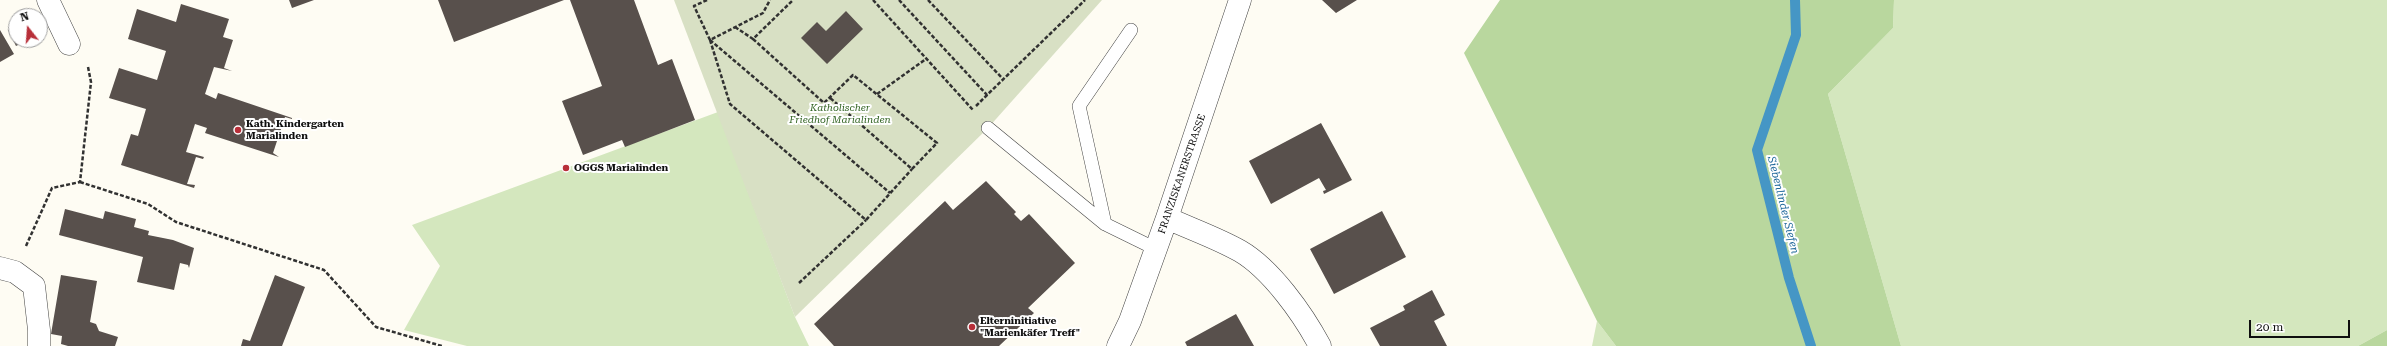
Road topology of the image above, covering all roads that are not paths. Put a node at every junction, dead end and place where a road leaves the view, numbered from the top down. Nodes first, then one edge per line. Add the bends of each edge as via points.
1 (48, 0) edge
2 (1240, 0) edge
3 (1131, 30) dead end
4 (69, 44) road end
5 (988, 128) road end
6 (1168, 218) junction
7 (1105, 224) junction
8 (1156, 249) junction
9 (8, 270) edge
10 (39, 346) edge
11 (1118, 346) edge
12 (1320, 346) edge

1 - 4 street
2 - 6 street, FRANZISKANERSTRASSE
3 - 7 lane via 1079,106
5 - 7 lane
6 - 8 street, FRANZISKANERSTRASSE
6 - 12 street via 1240,251 1259,264 1285,294
7 - 8 lane
8 - 11 street, FRANZISKANERSTRASSE via 1130,321
9 - 10 street via 34,286

